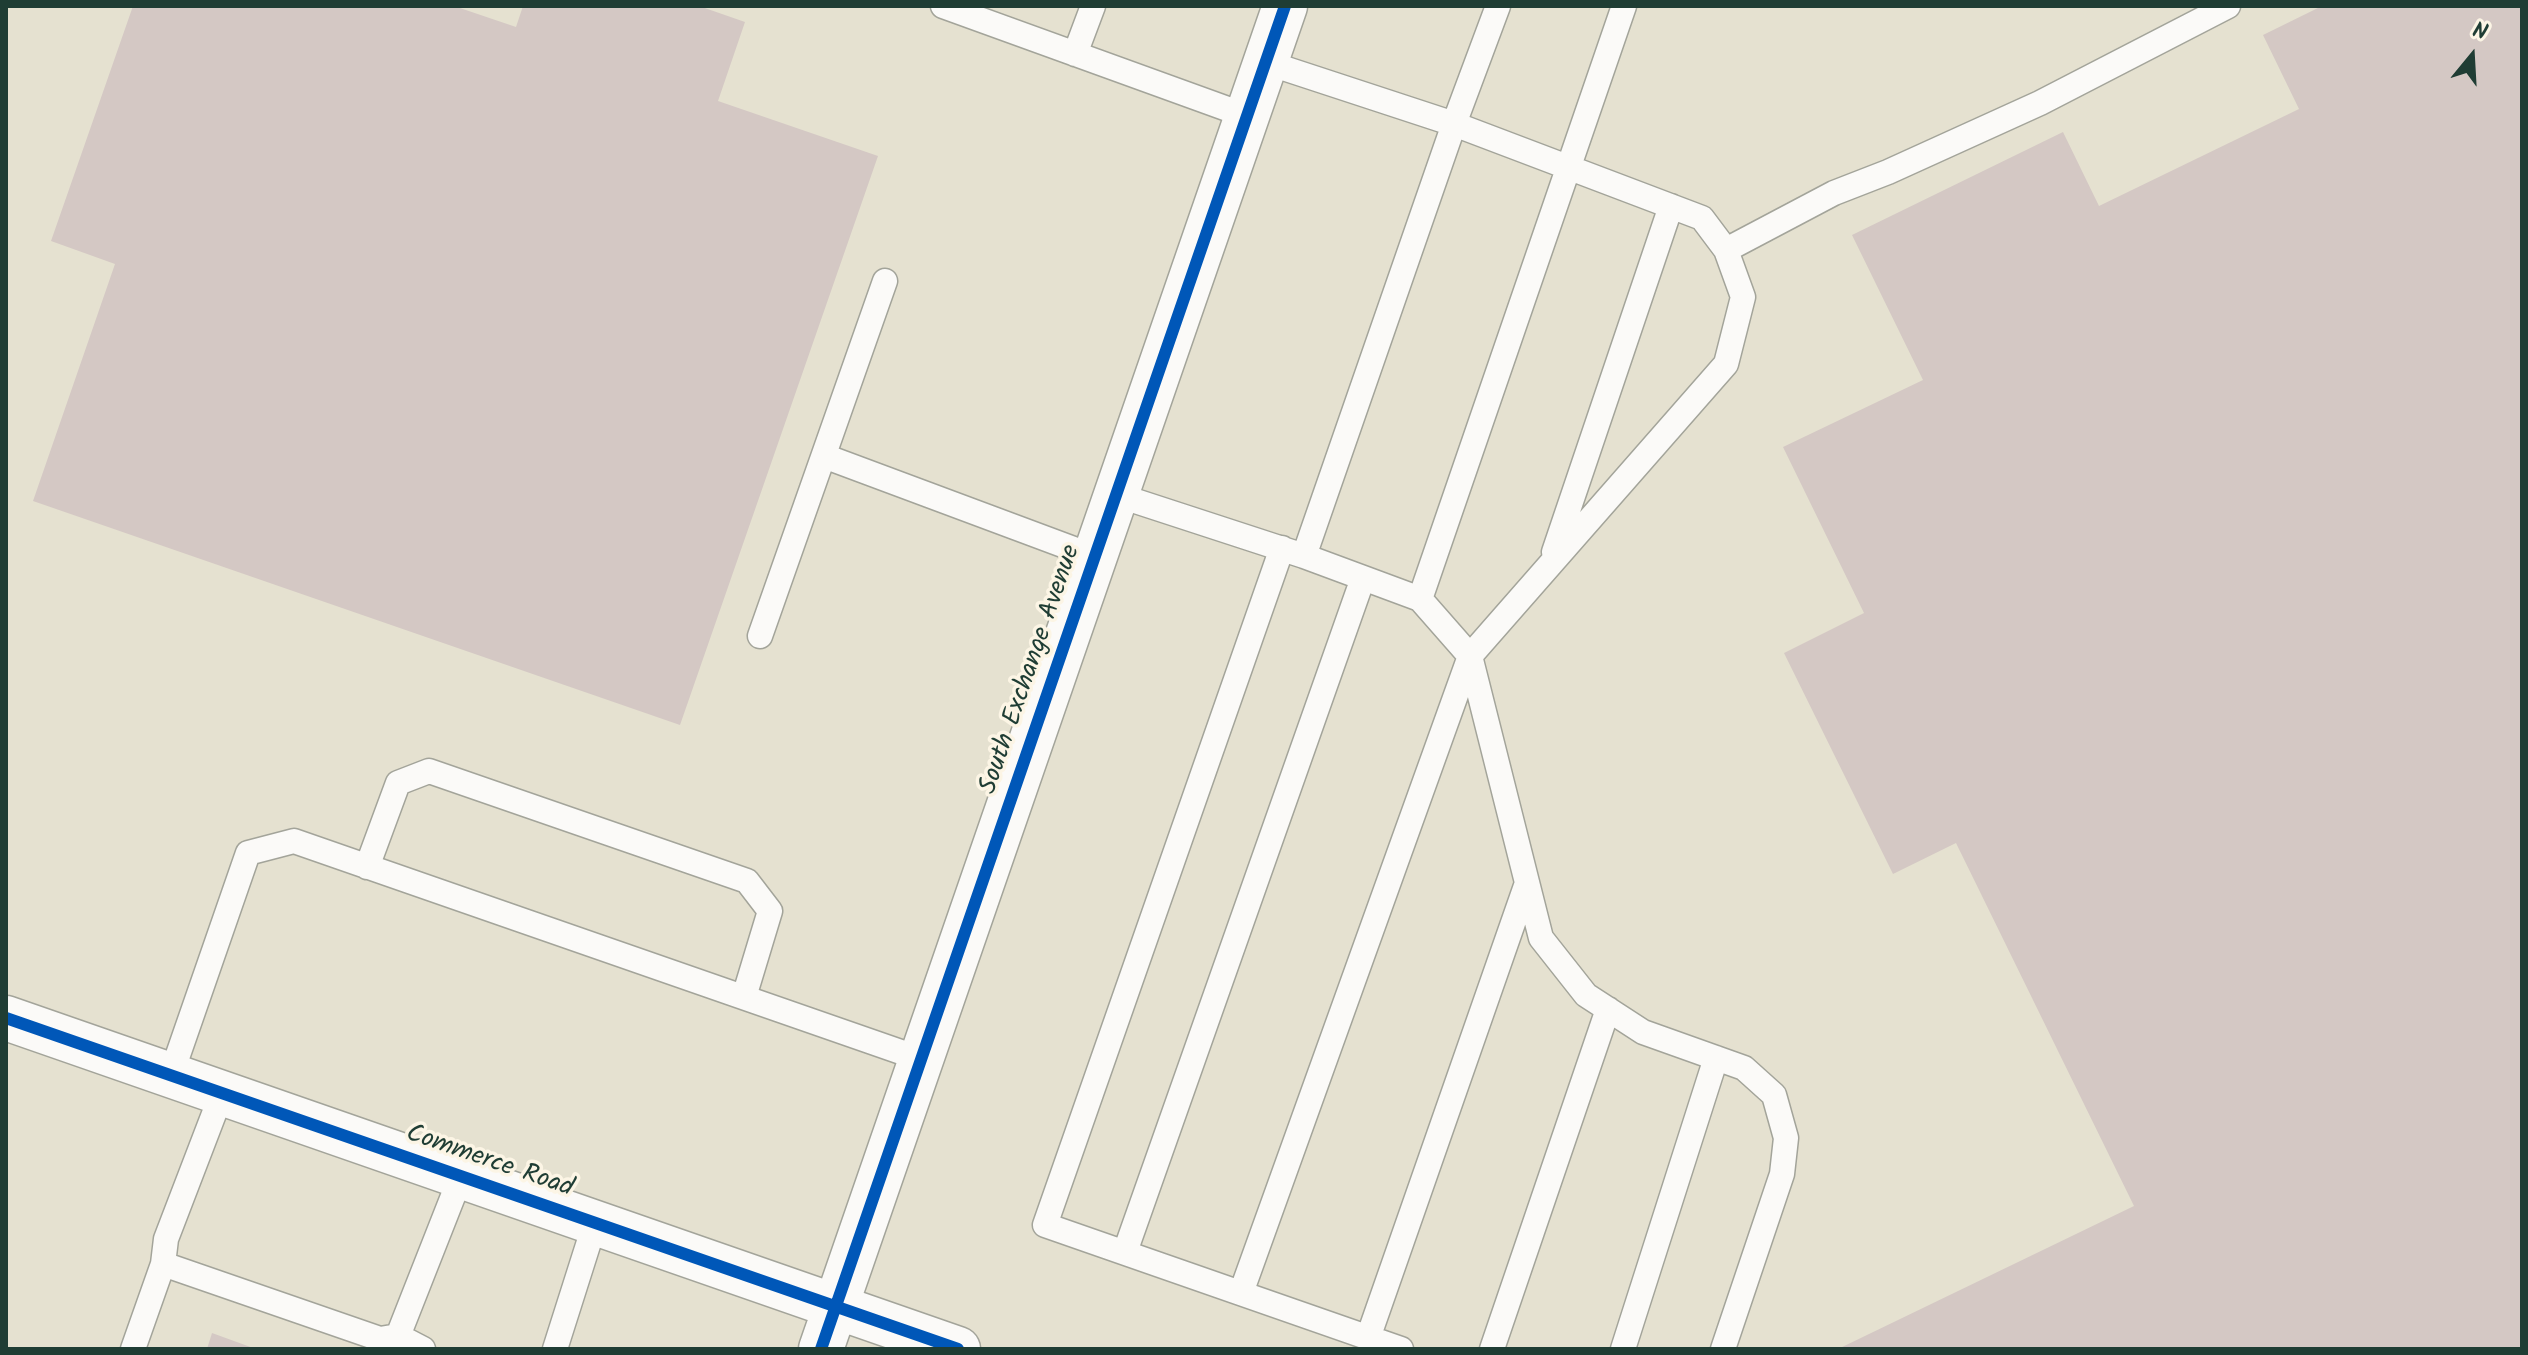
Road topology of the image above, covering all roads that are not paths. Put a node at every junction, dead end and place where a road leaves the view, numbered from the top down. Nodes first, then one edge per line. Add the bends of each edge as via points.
1 (943, 6) edge
2 (1093, 6) edge
3 (1285, 6) edge
4 (1498, 6) edge
5 (1624, 6) edge
6 (2228, 6) edge
7 (1075, 54) junction
8 (1265, 62) junction
9 (1247, 116) junction
10 (1454, 124) junction
11 (1567, 167) junction
12 (1671, 206) junction
13 (1726, 250) junction
14 (885, 281) dead end
15 (824, 456) junction
16 (1117, 495) junction
17 (1293, 552) junction
18 (1095, 557) junction
19 (1550, 564) junction
20 (1363, 578) junction
21 (1420, 599) junction
22 (760, 636) dead end
23 (1470, 656) junction
24 (367, 867) junction
25 (1527, 883) junction
26 (744, 997) junction
27 (1608, 1009) junction
28 (6, 1018) edge
29 (1716, 1058) junction
30 (921, 1059) junction
31 (171, 1075) junction
32 (222, 1093) junction
33 (461, 1176) junction
34 (595, 1223) junction
35 (1125, 1252) junction
36 (163, 1264) junction
37 (1241, 1293) junction
38 (836, 1307) junction
39 (398, 1336) junction
40 (1368, 1338) junction
41 (133, 1349) edge
42 (423, 1349) edge
43 (555, 1349) edge
44 (821, 1349) edge
45 (958, 1349) edge
46 (1401, 1349) edge
47 (1492, 1349) edge
48 (1623, 1349) edge
49 (1723, 1349) edge

1 - 7 lane
2 - 7 lane
3 - 8 street, South Exchange Avenue
4 - 10 lane
5 - 11 lane
6 - 13 lane via 2040,103 1834,193
7 - 9 lane
8 - 9 street, South Exchange Avenue
8 - 10 lane
9 - 16 street, South Exchange Avenue
10 - 11 lane
10 - 17 lane
11 - 12 lane
11 - 21 lane
12 - 13 lane via 1702,218
12 - 19 lane
13 - 19 lane via 1743,297 1726,364
14 - 15 lane
15 - 18 lane
15 - 22 lane
16 - 17 lane
16 - 18 street, South Exchange Avenue
17 - 20 lane
17 - 35 lane via 1045,1225
18 - 30 street, South Exchange Avenue
19 - 23 lane
20 - 21 lane
20 - 35 lane
21 - 23 lane
23 - 25 lane
23 - 37 lane
24 - 26 lane
24 - 26 lane via 398,783 429,771 747,881 770,911
24 - 31 lane via 294,841 248,853
25 - 27 lane via 1541,938 1586,995
25 - 40 lane
26 - 30 lane
27 - 29 lane via 1643,1032
27 - 47 lane
28 - 31 street, Commerce Road
29 - 48 lane
29 - 49 lane via 1744,1068 1774,1095 1786,1138 1782,1174
30 - 38 street, South Exchange Avenue
31 - 32 street, Commerce Road
32 - 33 street, Commerce Road
32 - 36 lane via 166,1239
33 - 34 street, Commerce Road
33 - 39 lane
34 - 38 street, Commerce Road
34 - 43 lane
35 - 37 lane
36 - 39 lane via 380,1339
36 - 41 lane
37 - 40 lane
38 - 44 street, South Exchange Avenue
38 - 45 street, Commerce Road
39 - 42 lane
40 - 46 lane

